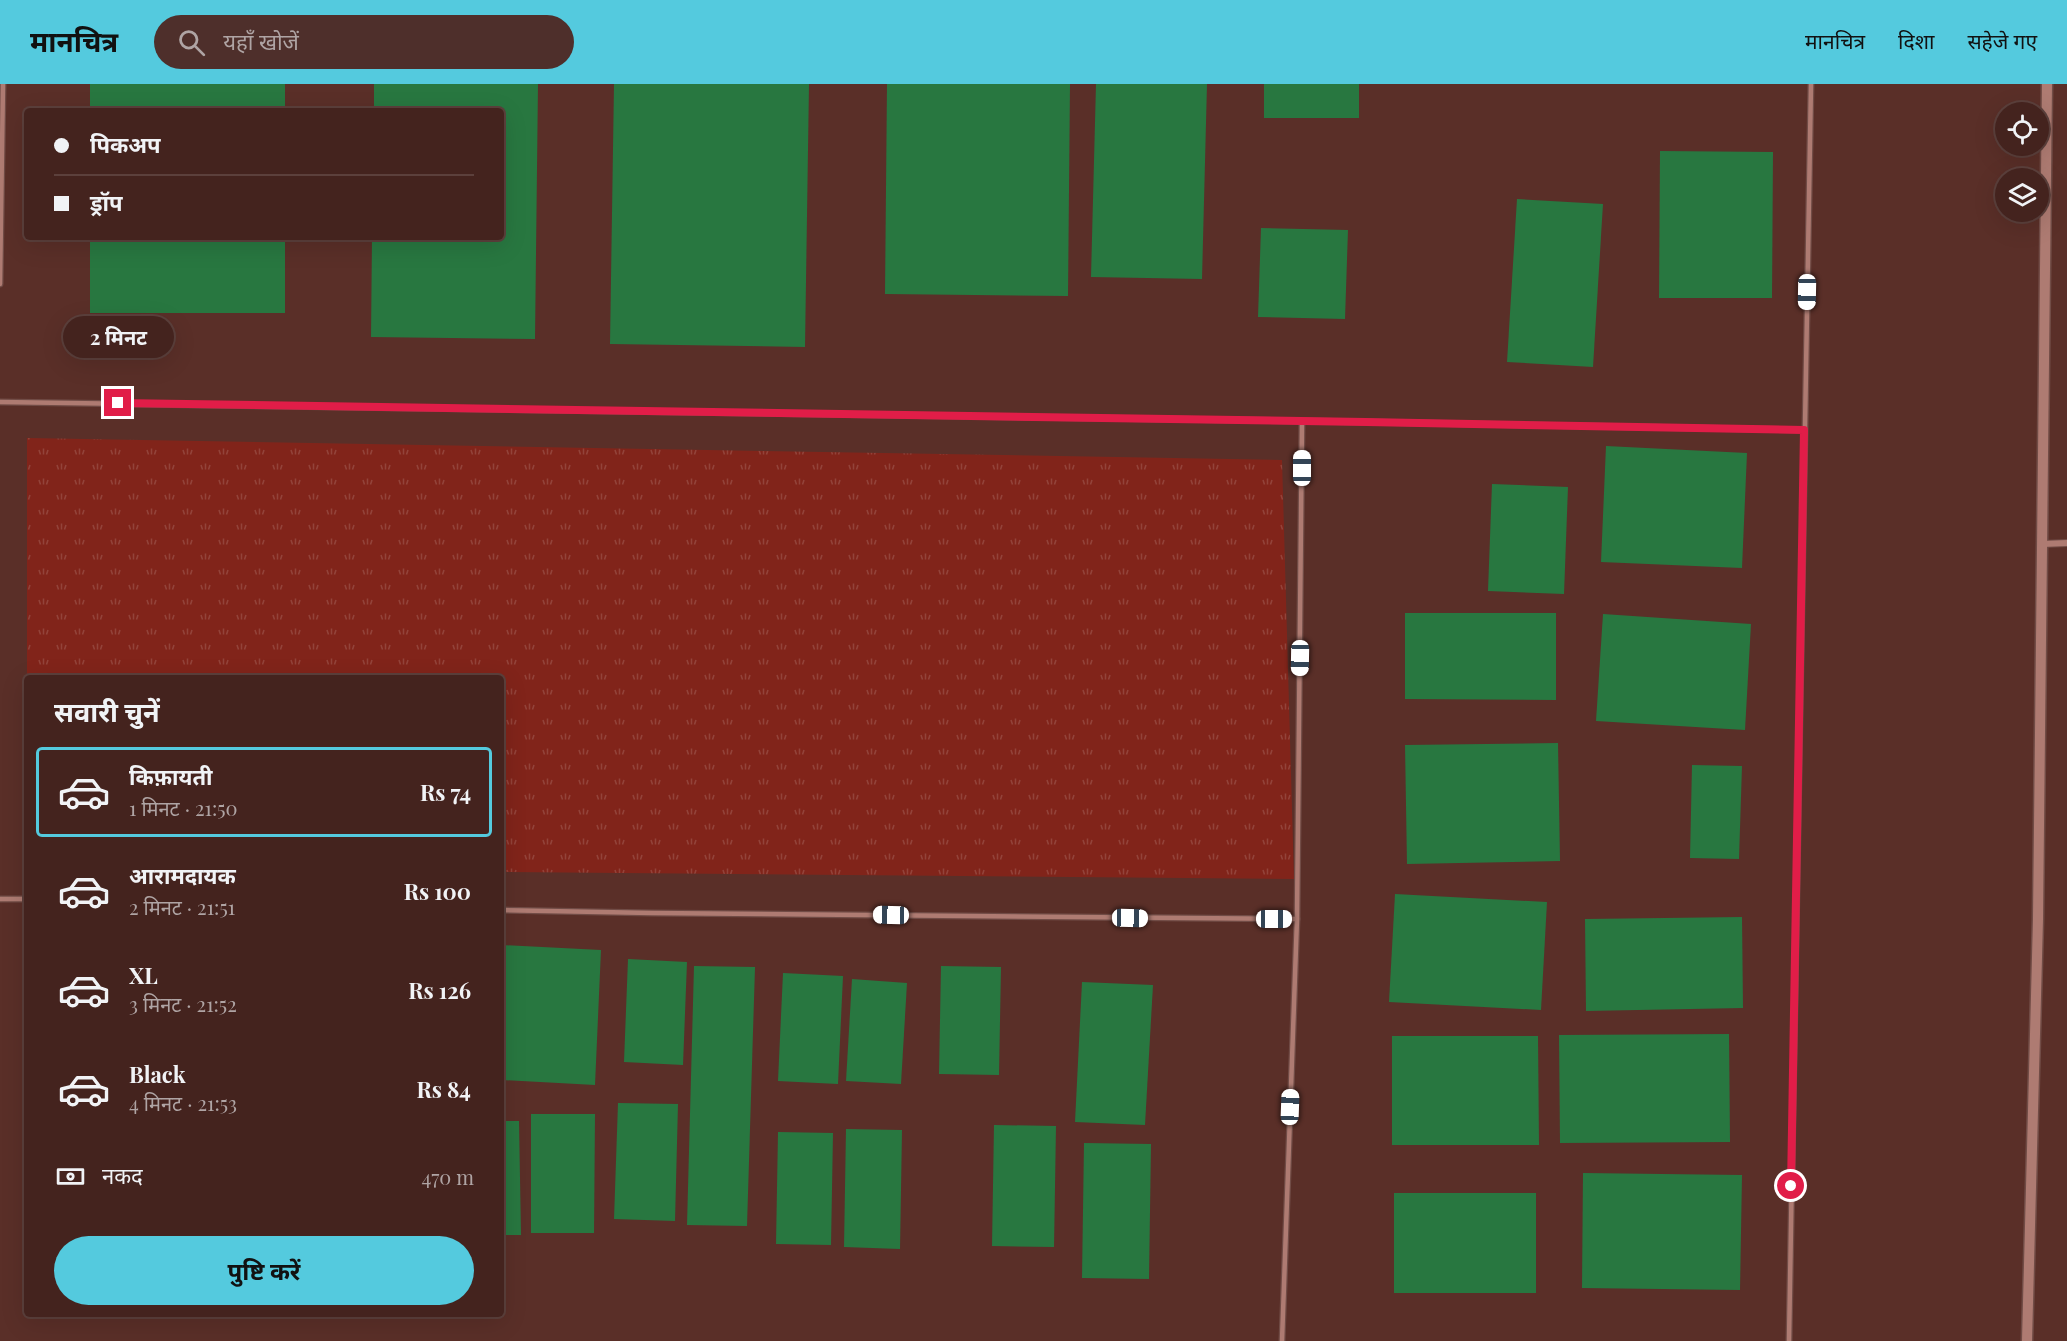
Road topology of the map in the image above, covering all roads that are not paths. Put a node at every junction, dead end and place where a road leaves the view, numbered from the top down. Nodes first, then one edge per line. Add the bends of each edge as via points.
1 (3, 84) edge
2 (1811, 84) edge
3 (2047, 84) edge
4 (0, 284) edge
5 (0, 402) edge
6 (1302, 421) junction
7 (1804, 430) junction
8 (2067, 543) edge
9 (2042, 544) junction
10 (0, 898) edge
11 (24, 899) edge
12 (504, 910) edge
13 (1297, 919) junction
14 (1282, 1341) edge
15 (1789, 1341) edge
16 (2026, 1341) edge

1 - 4 lane
2 - 7 lane
3 - 9 street
5 - 6 lane
6 - 7 lane
6 - 13 lane
7 - 15 lane
8 - 9 street
9 - 16 street via 2038,919
10 - 11 lane
12 - 13 lane
13 - 14 lane

